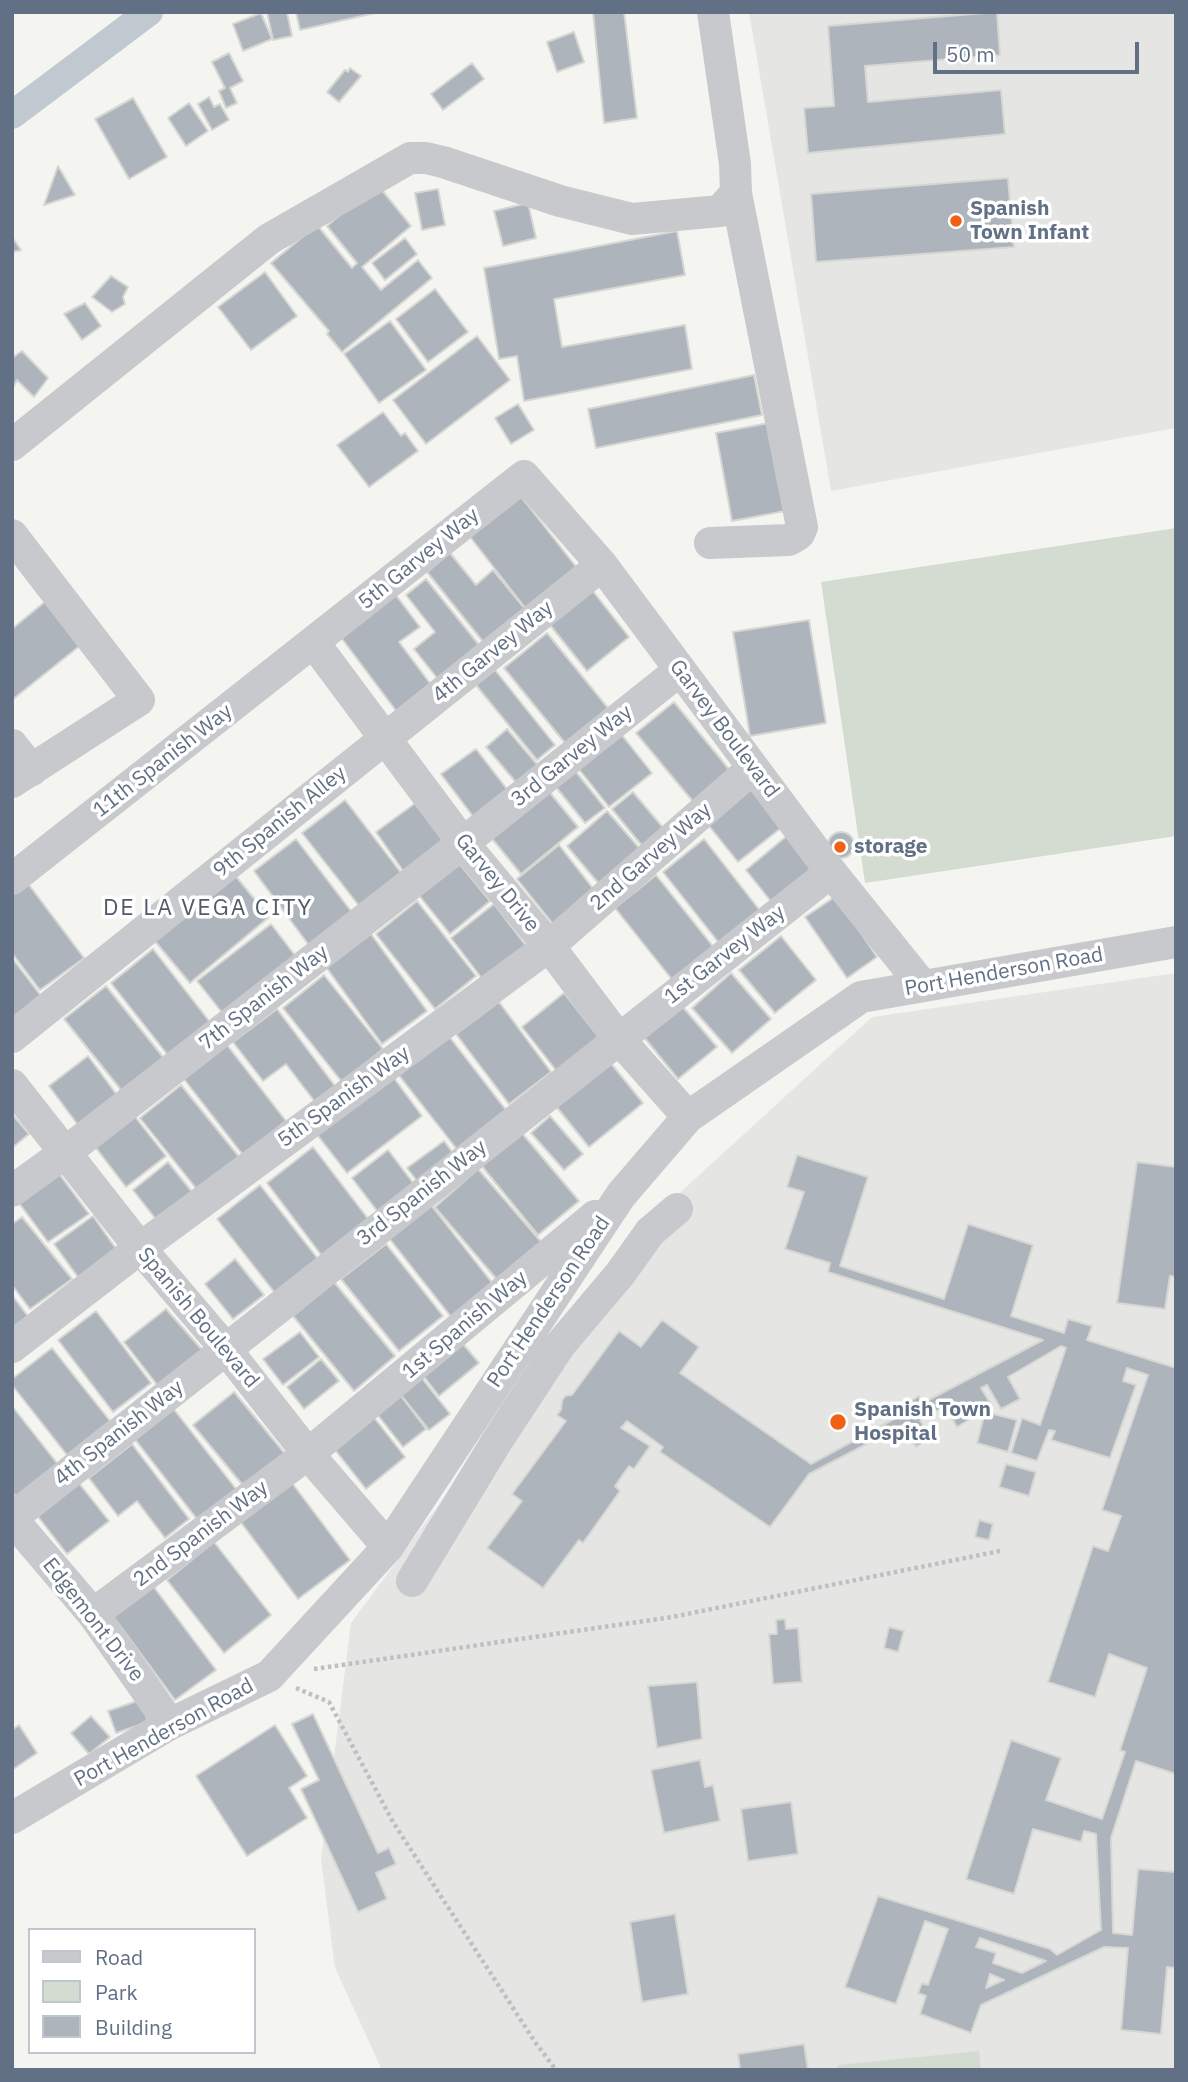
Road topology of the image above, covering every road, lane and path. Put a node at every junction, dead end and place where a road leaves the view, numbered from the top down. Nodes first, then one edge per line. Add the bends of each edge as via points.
1 (713, 12) edge
2 (736, 193) junction
3 (12, 445) edge
4 (524, 476) joint
5 (12, 534) edge
6 (710, 543) dead end
7 (602, 565) junction
8 (314, 643) junction
9 (680, 670) junction
10 (384, 738) junction
11 (12, 745) edge
12 (753, 768) junction
13 (22, 776) edge
14 (463, 843) junction
15 (831, 872) junction
16 (12, 879) edge
17 (1176, 942) edge
18 (549, 946) junction
19 (922, 985) junction
20 (12, 1037) edge
21 (619, 1039) junction
22 (12, 1085) edge
23 (688, 1117) junction
24 (66, 1152) junction
25 (12, 1191) edge
26 (621, 1195) junction
27 (677, 1209) dead end
28 (140, 1248) junction
29 (12, 1347) edge
30 (225, 1348) junction
31 (309, 1454) junction
32 (12, 1518) edge
33 (388, 1547) junction
34 (1000, 1551) dead end
35 (412, 1581) dead end
36 (93, 1614) junction
37 (269, 1676) junction
38 (170, 1724) junction
39 (12, 1818) edge
40 (556, 2070) edge

1 - 2 street
2 - 3 street via 720,211 632,219 560,201 443,162 410,158 269,239
2 - 6 street via 802,527 789,540
4 - 7 street, Garvey Boulevard
4 - 8 street, 5th Garvey Way
5 - 13 street via 139,699
7 - 9 street, Garvey Boulevard
7 - 10 street, 4th Garvey Way
8 - 10 street, Garvey Drive
8 - 16 street, 11th Spanish Way
9 - 12 street, Garvey Boulevard
9 - 14 street, 3rd Garvey Way
10 - 14 street, Garvey Drive
10 - 20 street, 9th Spanish Alley
11 - 13 street
12 - 15 street, Garvey Boulevard
12 - 18 street, 2nd Garvey Way
14 - 18 street, Garvey Drive
14 - 24 street, 7th Spanish Way
15 - 19 street, Garvey Boulevard
15 - 21 street, 1st Garvey Way
17 - 19 street, Port Henderson Road
18 - 21 street, Garvey Drive
18 - 28 street, 5th Spanish Way
19 - 23 street, Port Henderson Road via 861,997
21 - 23 street, Garvey Drive
21 - 30 street, 3rd Spanish Way
22 - 24 street, Spanish Boulevard
23 - 26 street, Port Henderson Road
24 - 25 street, 7th Spanish Way
24 - 28 street, Spanish Boulevard
26 - 31 street, 1st Spanish Way
26 - 33 street, Port Henderson Road
27 - 35 street via 650,1232 560,1345
28 - 29 street, 5th Spanish Way
28 - 30 street, Spanish Boulevard
30 - 31 street, Spanish Boulevard
30 - 32 street, 4th Spanish Way
31 - 33 street, Spanish Boulevard
31 - 36 street, 2nd Spanish Way
32 - 36 street, Edgemont Drive
33 - 37 street, Port Henderson Road
34 - 37 path via 672,1616
36 - 38 street, Edgemont Drive
37 - 38 street, Port Henderson Road
37 - 40 path via 329,1702 393,1822
38 - 39 street, Port Henderson Road

